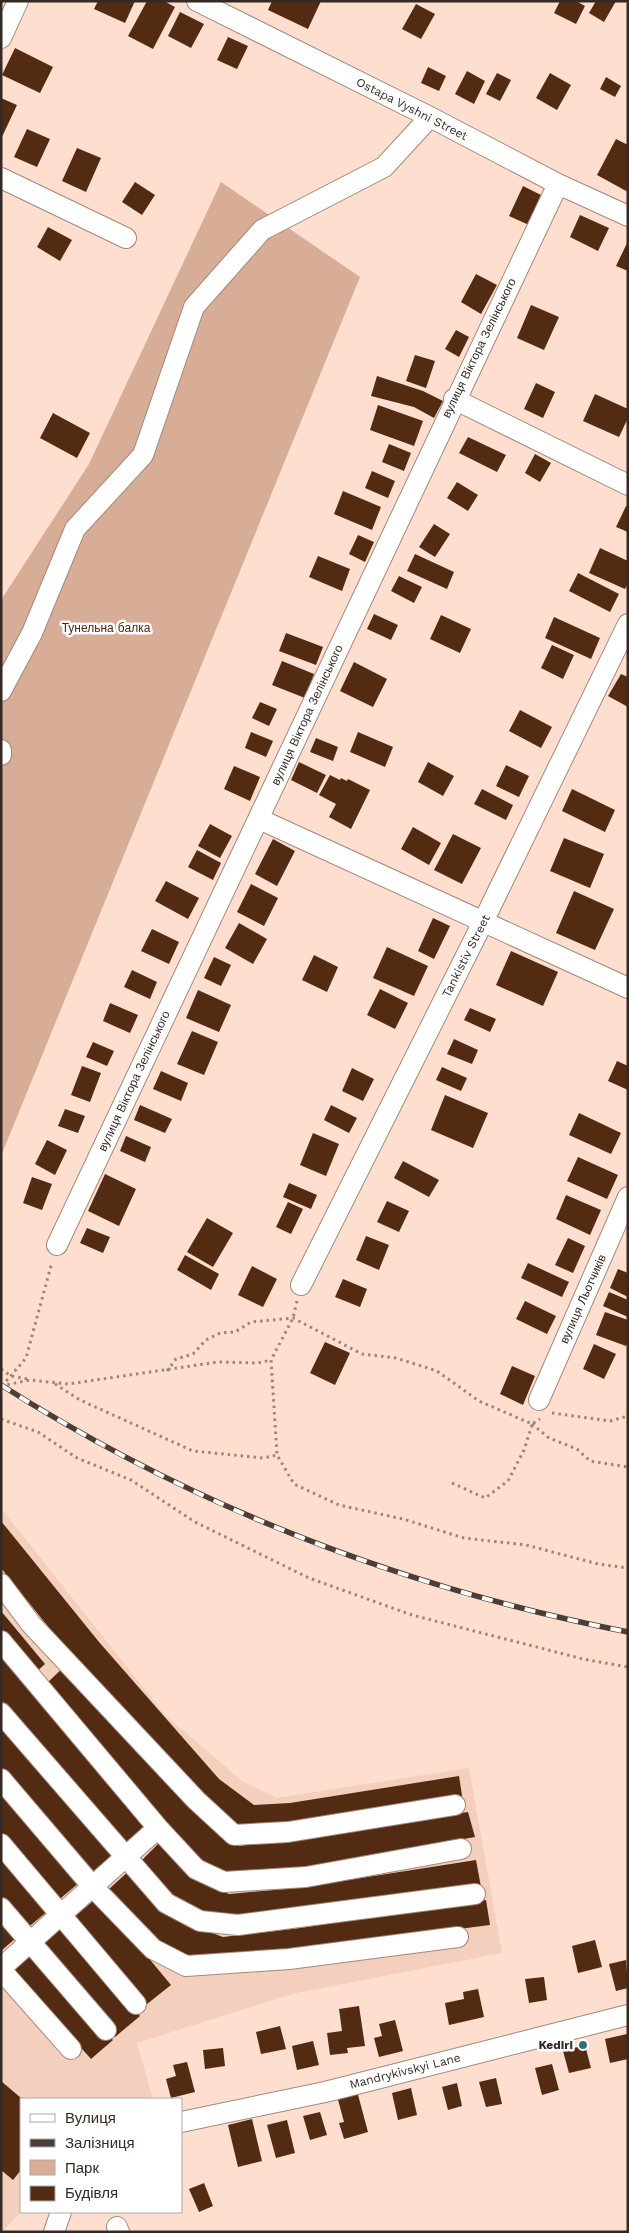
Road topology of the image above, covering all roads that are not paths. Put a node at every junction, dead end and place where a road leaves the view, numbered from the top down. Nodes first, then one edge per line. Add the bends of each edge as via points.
1 (18, 1) edge
2 (197, 1) edge
3 (1, 38) edge
4 (430, 117) junction
5 (1, 178) edge
6 (558, 184) junction
7 (628, 216) edge
8 (126, 238) dead end
9 (454, 400) junction
10 (628, 485) edge
11 (628, 624) edge
12 (1, 690) edge
13 (1, 750) edge
14 (1, 755) edge
15 (259, 819) junction
16 (483, 922) junction
17 (628, 988) edge
18 (628, 1198) edge
19 (56, 1245) road end
20 (301, 1286) road end
21 (539, 1400) road end
22 (1, 1584) edge
23 (1, 1640) edge
24 (1, 1713) edge
25 (1, 1778) edge
26 (455, 1805) dead end
27 (158, 1828) junction
28 (1, 1844) edge
29 (462, 1848) dead end
30 (126, 1858) junction
31 (93, 1887) junction
32 (475, 1894) dead end
33 (1, 1908) edge
34 (61, 1916) junction
35 (458, 1937) dead end
36 (30, 1942) junction
37 (1, 1969) edge
38 (136, 2004) dead end
39 (628, 2015) edge
40 (106, 2030) dead end
41 (71, 2049) dead end
42 (182, 2122) edge
43 (61, 2213) edge
44 (54, 2232) edge

1 - 3 street
2 - 4 street, Ostapa Vyshni Street
4 - 6 street, Ostapa Vyshni Street
4 - 12 street via 384,167 262,230 194,307 143,455 75,529 32,633
5 - 8 street
6 - 7 street, Ostapa Vyshni Street
6 - 9 street, вулиця Віктора Зелінського
9 - 10 street
9 - 15 street, вулиця Віктора Зелінського
11 - 16 street, Tankistiv Street
13 - 14 street
15 - 16 street
15 - 19 street, вулиця Віктора Зелінського
16 - 17 street
16 - 20 street, Tankistiv Street
18 - 21 street, вулиця Льотчиків
22 - 26 street via 30,1624 196,1800 234,1835 288,1832
23 - 27 street
24 - 30 street
25 - 31 street
27 - 29 street via 196,1868 224,1882 306,1877
27 - 30 street
28 - 34 street
30 - 31 street
30 - 32 street via 166,1903 200,1921 238,1925
31 - 34 street
31 - 35 street via 152,1949 186,1966 289,1959
33 - 36 street
34 - 36 street
34 - 38 street
36 - 37 street
36 - 40 street
37 - 41 street
39 - 42 street, Mandrykivskyi Lane via 325,2092
43 - 44 street

